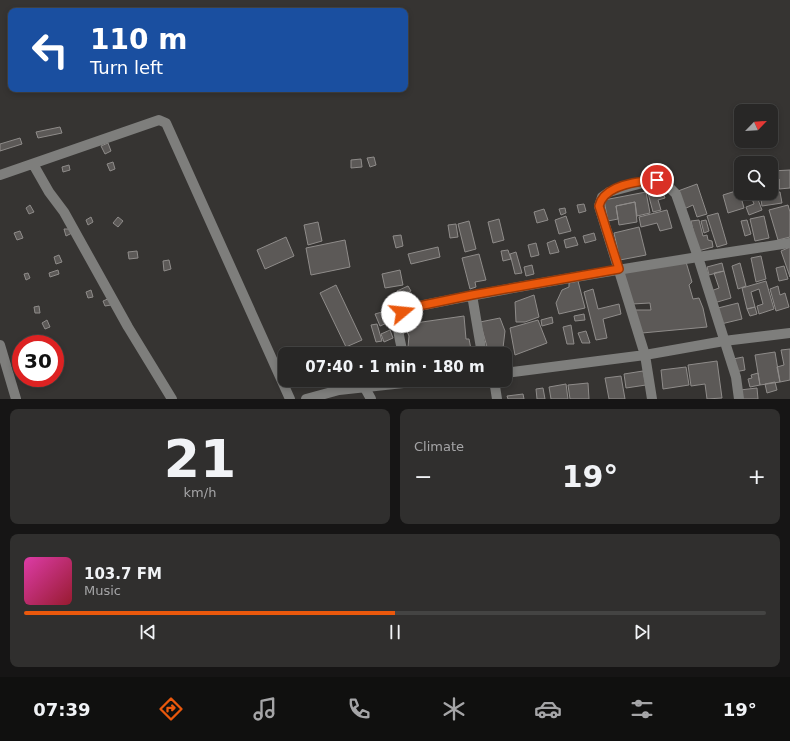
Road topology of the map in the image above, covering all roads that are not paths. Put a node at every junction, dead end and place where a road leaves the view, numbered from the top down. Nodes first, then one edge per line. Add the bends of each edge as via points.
1 (33, 164) junction
2 (0, 175) edge
3 (790, 243) edge
4 (698, 257) junction
5 (619, 269) junction
6 (472, 295) junction
7 (790, 333) edge
8 (724, 341) junction
9 (0, 345) edge
10 (402, 347) edge
11 (481, 347) edge
12 (645, 355) junction
13 (512, 372) edge
14 (371, 387) edge
15 (495, 387) edge
16 (365, 388) junction
17 (16, 399) edge
18 (172, 399) edge
19 (290, 399) edge
20 (306, 399) edge
21 (371, 399) edge
22 (497, 399) edge
23 (652, 399) edge
24 (739, 399) edge

1 - 2 street
1 - 18 street via 64,212 128,327
1 - 19 street via 159,120 166,122
3 - 4 street
4 - 5 street
4 - 5 street via 676,194 663,181 650,181 609,192 600,202 599,206
4 - 8 street
5 - 6 street
5 - 12 street
6 - 10 street via 409,308 402,312 398,322
6 - 11 street
7 - 8 street
8 - 12 street
8 - 24 street via 736,377
9 - 17 street
12 - 13 street
12 - 23 street
14 - 16 street
15 - 22 street
16 - 20 street via 339,390
16 - 21 street

